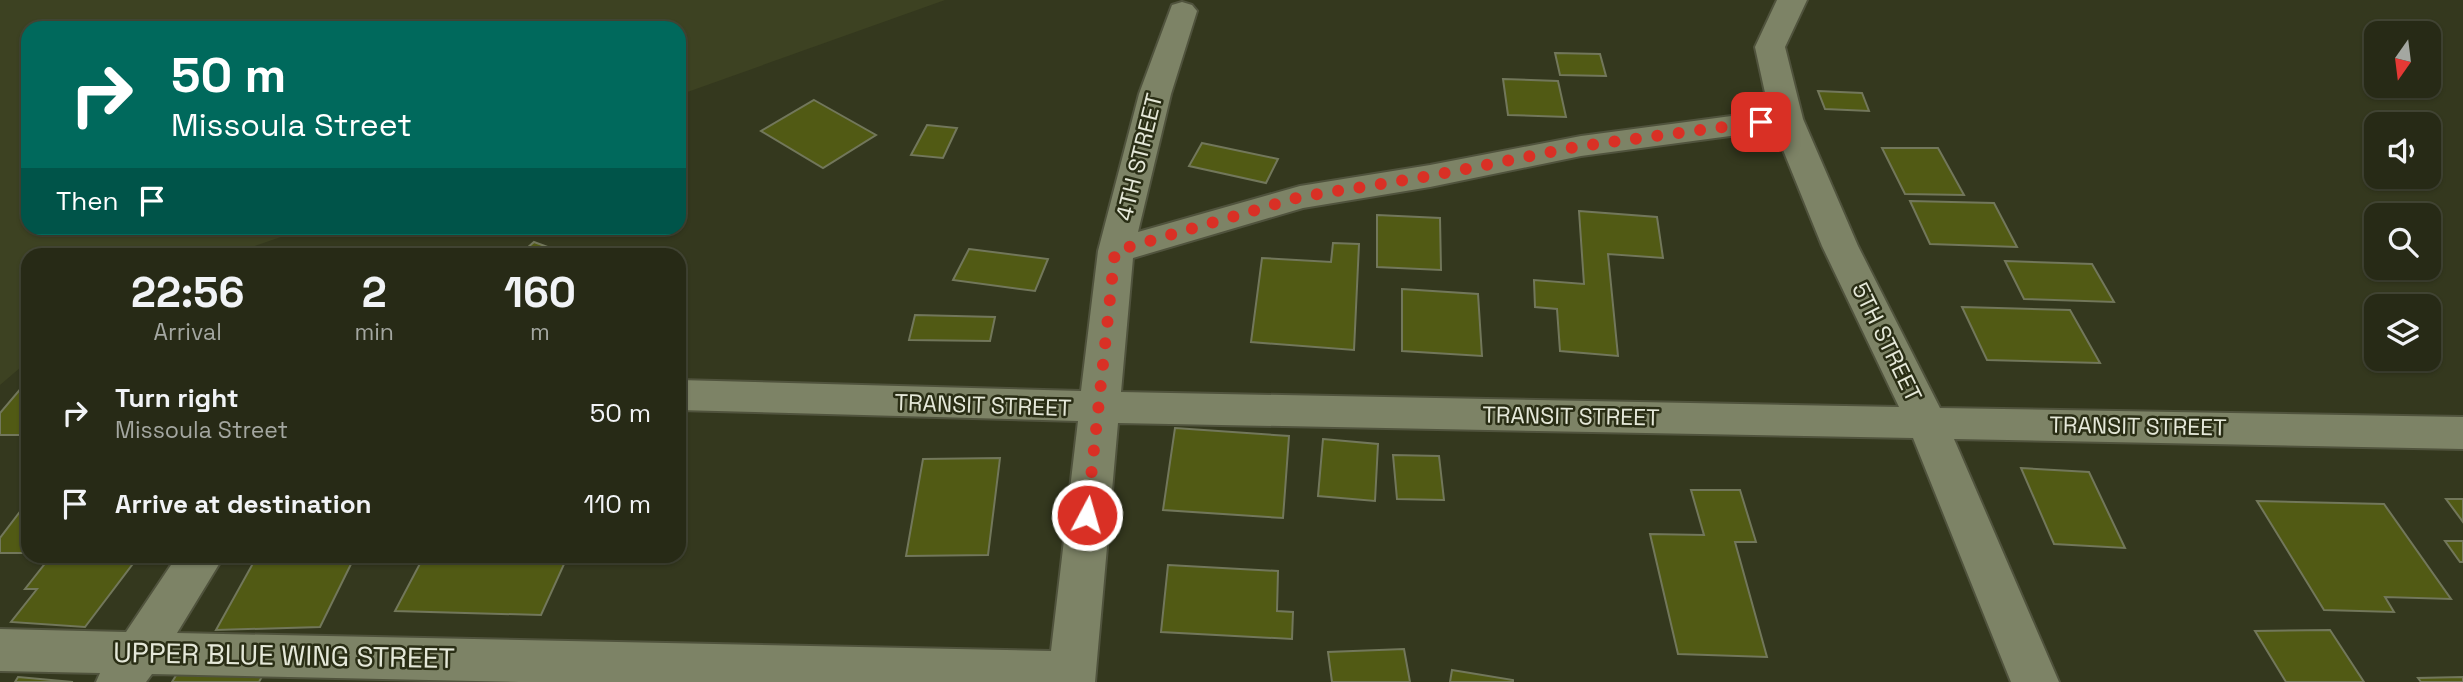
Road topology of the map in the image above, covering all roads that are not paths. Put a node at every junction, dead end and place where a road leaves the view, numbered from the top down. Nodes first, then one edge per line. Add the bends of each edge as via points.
1 (1792, 0) edge
2 (1182, 11) dead end
3 (1787, 119) junction
4 (1115, 251) junction
5 (686, 396) edge
6 (1097, 409) junction
7 (1926, 421) junction
8 (2463, 433) edge
9 (197, 563) edge
10 (0, 650) edge
11 (129, 667) edge
12 (1071, 678) edge
13 (2035, 682) edge

1 - 3 street, 5TH STREET via 1770,47
2 - 4 street, 4TH STREET via 1155,94
3 - 4 street via 1581,146 1300,197
3 - 7 street, 5TH STREET via 1840,246
4 - 6 street, 4TH STREET
5 - 6 street, TRANSIT STREET
6 - 7 street, TRANSIT STREET
6 - 12 street, 4TH STREET
7 - 8 street, TRANSIT STREET
7 - 13 street, 5TH STREET
9 - 11 street
10 - 11 street, UPPER BLUE WING STREET
11 - 12 street, UPPER BLUE WING STREET

